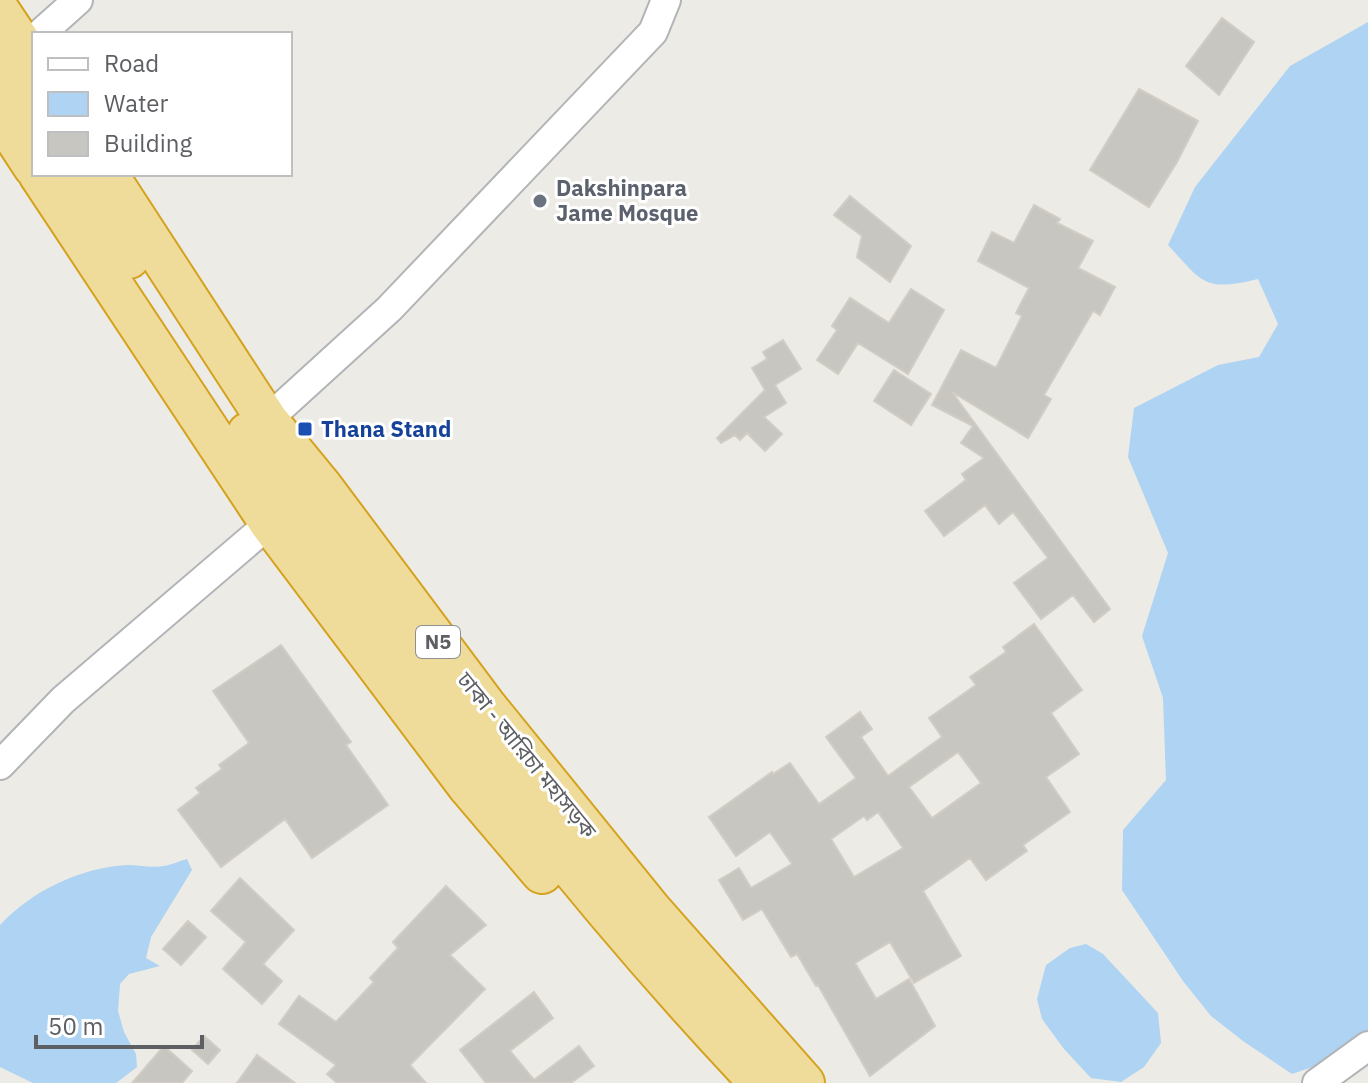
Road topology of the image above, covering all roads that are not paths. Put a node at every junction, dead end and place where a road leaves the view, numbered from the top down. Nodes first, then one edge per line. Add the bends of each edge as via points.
1 (78, 0) edge
2 (666, 0) edge
3 (0, 12) edge
4 (45, 32) edge
5 (26, 50) edge
6 (32, 101) edge
7 (0, 115) edge
8 (32, 164) edge
9 (40, 176) edge
10 (73, 176) edge
11 (108, 176) edge
12 (267, 420) junction
13 (270, 523) junction
14 (0, 765) edge
15 (1368, 1046) edge
16 (721, 1083) edge
17 (760, 1083) edge
18 (804, 1083) edge
19 (1317, 1083) edge

1 - 4 street
2 - 12 street via 653,32 389,309
3 - 5 highway
5 - 6 highway
7 - 8 highway
9 - 13 highway
10 - 17 highway, N5 via 319,537 496,774
11 - 12 highway, ঢাকা - আরিচা মহাসড়ক / N5
12 - 18 highway, ঢাকা - আরিচা মহাসড়ক / N5 via 485,705 652,911
13 - 14 street via 63,700
13 - 16 highway via 468,786
15 - 19 street

